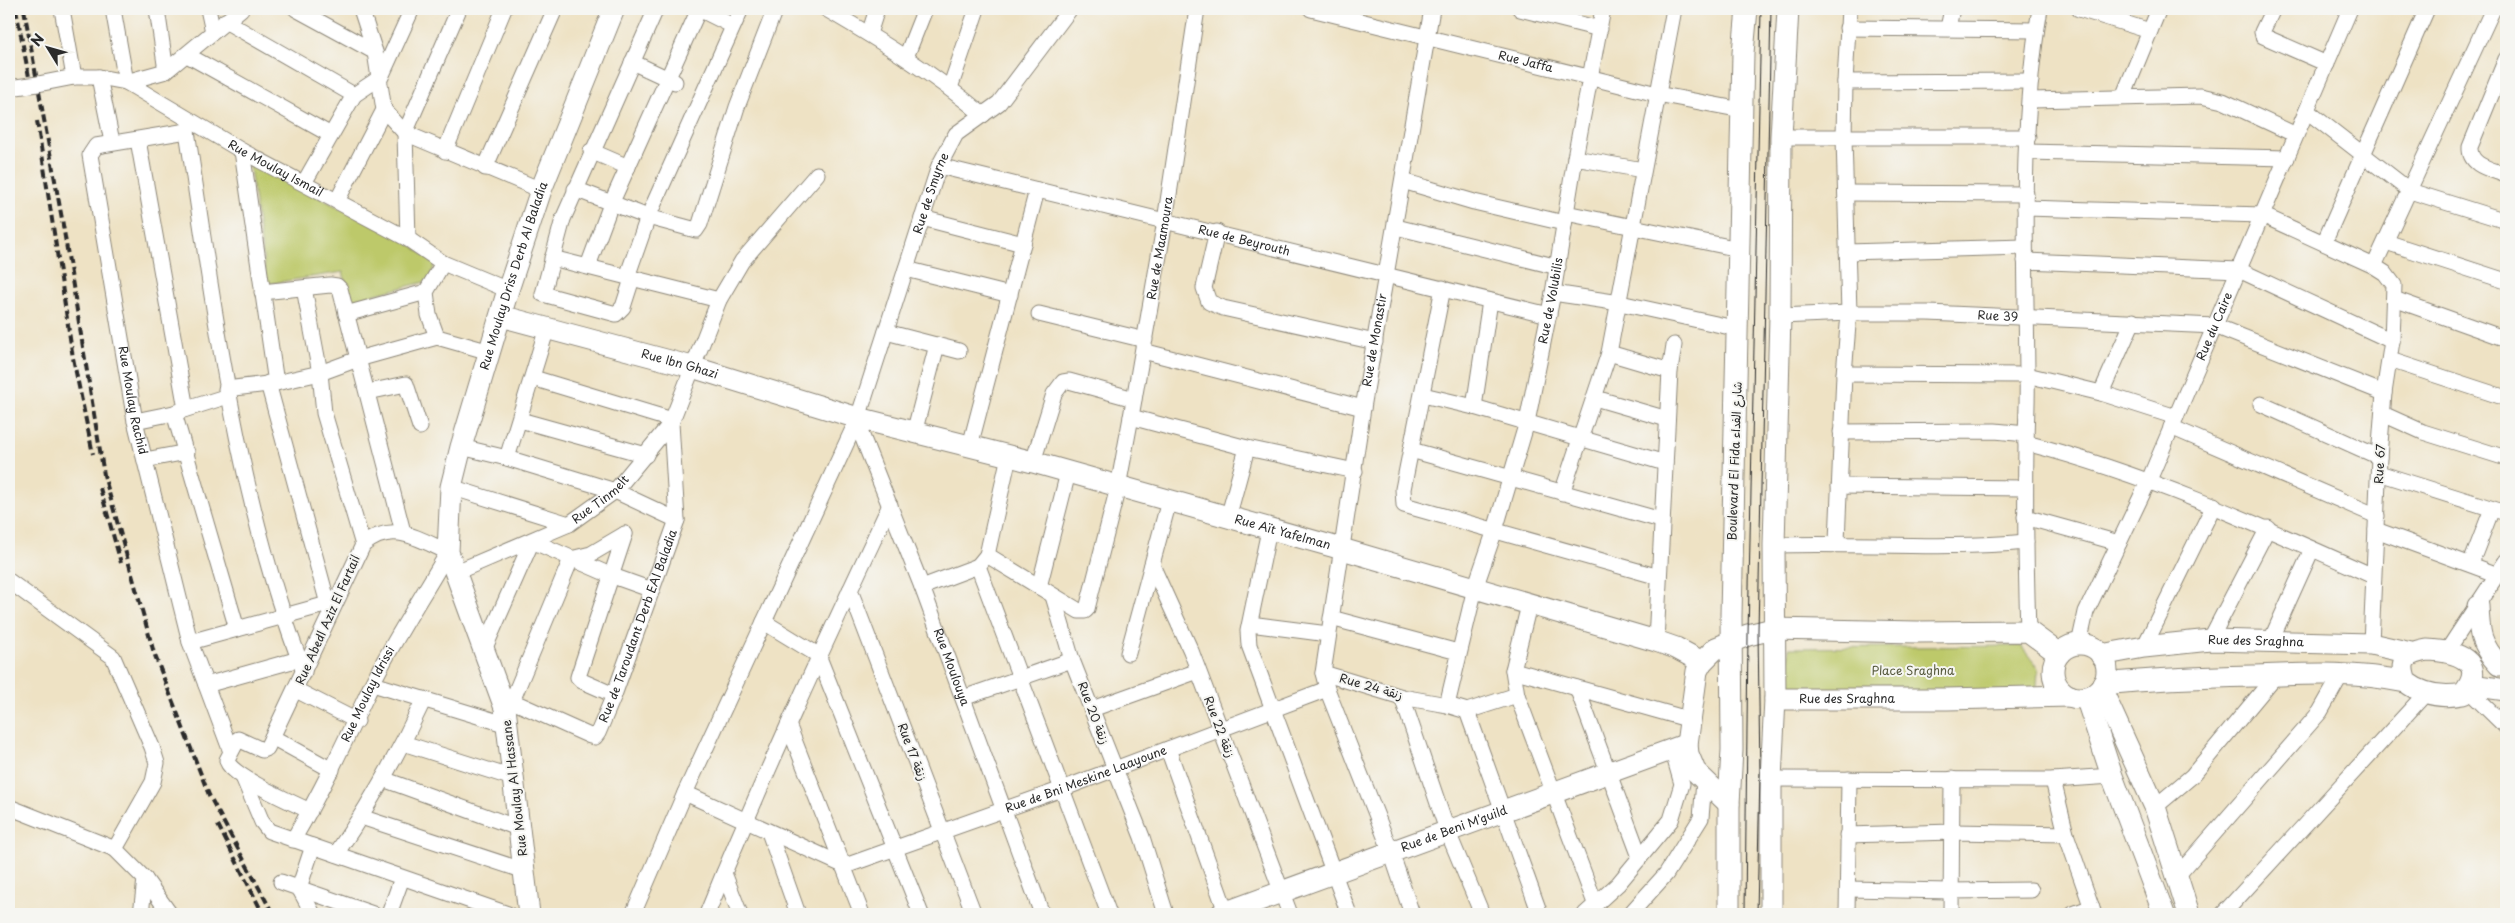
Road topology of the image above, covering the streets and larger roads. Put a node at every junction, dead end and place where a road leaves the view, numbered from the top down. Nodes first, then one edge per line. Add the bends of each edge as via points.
1 (62, 9) edge
2 (113, 9) edge
3 (157, 9) edge
4 (208, 9) edge
5 (241, 9) edge
6 (296, 9) edge
7 (412, 9) edge
8 (459, 9) edge
9 (504, 9) edge
10 (554, 9) edge
11 (614, 9) edge
12 (656, 9) edge
13 (699, 9) edge
14 (741, 9) edge
15 (775, 9) edge
16 (826, 9) edge
17 (877, 9) edge
18 (925, 9) edge
19 (977, 9) edge
20 (1070, 9) edge
21 (1197, 9) edge
22 (1311, 9) edge
23 (1432, 9) edge
24 (1520, 9) edge
25 (1603, 9) edge
26 (1674, 9) edge
27 (1747, 9) edge
28 (1788, 9) edge
29 (1850, 9) edge
30 (1952, 9) edge
31 (2040, 9) edge
32 (2079, 9) edge
33 (2159, 9) edge
34 (2273, 9) edge
35 (2350, 9) edge
36 (2427, 9) edge
37 (2493, 9) edge
38 (363, 10) edge
39 (225, 21) junction
40 (733, 26) junction
41 (1847, 28) junction
42 (1948, 28) junction
43 (1600, 29) junction
44 (2036, 30) junction
45 (213, 32) junction
46 (2150, 32) junction
47 (869, 34) junction
48 (1426, 37) junction
49 (375, 52) junction
50 (187, 55) junction
51 (906, 57) junction
52 (2506, 59) edge
53 (632, 62) junction
54 (2327, 64) junction
55 (166, 71) junction
56 (74, 77) junction
57 (99, 77) junction
58 (381, 77) junction
59 (1591, 78) junction
60 (671, 80) junction
61 (2031, 81) junction
62 (126, 82) junction
63 (1845, 82) junction
64 (9, 88) edge
65 (950, 88) junction
66 (1657, 94) junction
67 (354, 95) junction
68 (2123, 97) junction
69 (2031, 100) junction
70 (384, 110) junction
71 (1742, 110) junction
72 (2307, 110) junction
73 (983, 115) junction
74 (190, 126) junction
75 (405, 133) junction
76 (331, 135) junction
77 (2296, 135) junction
78 (1780, 137) junction
79 (2028, 137) junction
80 (1844, 138) junction
81 (138, 140) junction
82 (112, 142) junction
83 (242, 151) junction
84 (445, 151) junction
85 (591, 151) junction
86 (2027, 152) junction
87 (2362, 154) junction
88 (1575, 158) junction
89 (2287, 158) junction
90 (938, 166) junction
91 (628, 167) junction
92 (486, 168) junction
93 (1643, 170) junction
94 (817, 174) dead end
95 (2506, 175) edge
96 (1403, 181) junction
97 (304, 183) junction
98 (575, 189) junction
99 (541, 190) junction
100 (1037, 190) junction
101 (2410, 191) junction
102 (1846, 193) junction
103 (337, 201) junction
104 (2025, 201) junction
105 (611, 204) junction
106 (2262, 215) junction
107 (648, 217) junction
108 (922, 218) junction
109 (1565, 218) junction
110 (1165, 221) junction
111 (2506, 221) edge
112 (1396, 227) junction
113 (1632, 228) junction
114 (1217, 232) junction
115 (408, 239) junction
116 (2386, 242) junction
117 (2324, 243) junction
118 (1023, 244) junction
119 (1739, 248) junction
120 (1846, 252) junction
121 (2025, 254) junction
122 (552, 258) junction
123 (443, 263) junction
124 (588, 266) junction
125 (2374, 266) junction
126 (1558, 267) junction
127 (906, 269) junction
128 (2238, 270) junction
129 (1388, 274) junction
130 (629, 278) junction
131 (2506, 281) edge
132 (304, 288) junction
133 (1443, 288) junction
134 (508, 290) junction
135 (262, 292) junction
136 (426, 292) junction
137 (2394, 292) junction
138 (1554, 293) junction
139 (1010, 295) junction
140 (719, 300) junction
141 (1490, 301) junction
142 (1620, 303) junction
143 (1849, 313) junction
144 (346, 314) junction
145 (1039, 314) dead end
146 (1549, 315) junction
147 (500, 316) junction
148 (1780, 316) junction
149 (2025, 317) junction
150 (2134, 321) junction
151 (2215, 326) junction
152 (547, 328) junction
153 (1739, 329) junction
154 (886, 332) junction
155 (438, 337) junction
156 (2506, 339) edge
157 (2392, 341) junction
158 (1375, 342) junction
159 (937, 345) junction
160 (1144, 345) junction
161 (1674, 345) dead end
162 (959, 351) dead end
163 (490, 352) junction
164 (1609, 353) junction
165 (358, 359) junction
166 (2390, 360) junction
167 (692, 367) junction
168 (1670, 371) junction
169 (320, 372) junction
170 (1844, 374) junction
171 (2027, 375) junction
172 (532, 378) junction
173 (272, 383) junction
174 (227, 392) junction
175 (368, 392) junction
176 (2101, 393) junction
177 (2384, 393) junction
178 (1423, 395) junction
179 (1595, 398) junction
180 (2506, 398) edge
181 (1134, 399) junction
182 (2261, 404) dead end
183 (1474, 407) junction
184 (1363, 408) junction
185 (180, 411) junction
186 (2383, 414) junction
187 (1131, 417) junction
188 (1667, 419) junction
189 (520, 420) junction
190 (857, 420) junction
191 (135, 421) junction
192 (671, 422) junction
193 (1527, 422) junction
194 (2174, 422) junction
195 (420, 428) dead end
196 (1842, 432) junction
197 (914, 433) junction
198 (1581, 439) junction
199 (2026, 439) junction
200 (970, 446) junction
201 (460, 447) junction
202 (1247, 448) junction
203 (1411, 450) junction
204 (187, 452) junction
205 (646, 455) junction
206 (1009, 456) junction
207 (2379, 457) junction
208 (507, 458) junction
209 (2506, 458) edge
210 (145, 460) junction
211 (1032, 462) junction
212 (1666, 464) junction
213 (1355, 471) junction
214 (1068, 473) junction
215 (2379, 473) junction
216 (1511, 476) junction
217 (2149, 480) junction
218 (1839, 486) junction
219 (451, 487) junction
220 (1118, 487) junction
221 (2025, 488) junction
222 (615, 491) junction
223 (1562, 493) junction
224 (1169, 501) junction
225 (890, 506) junction
226 (2214, 506) junction
227 (2499, 511) edge
228 (2025, 517) junction
229 (1228, 518) junction
230 (677, 520) junction
231 (1661, 520) junction
232 (2376, 523) junction
233 (569, 524) junction
234 (2268, 528) junction
235 (1268, 530) junction
236 (1496, 530) junction
237 (404, 532) junction
238 (532, 541) junction
239 (1837, 542) junction
240 (2026, 542) junction
241 (363, 544) junction
242 (2119, 544) junction
243 (1774, 545) junction
244 (1342, 549) junction
245 (2312, 549) junction
246 (448, 552) junction
247 (571, 559) junction
248 (982, 561) junction
249 (2506, 561) edge
250 (2471, 564) junction
251 (1152, 565) junction
252 (454, 573) junction
253 (610, 575) junction
254 (2498, 575) junction
255 (2372, 576) junction
256 (1659, 577) junction
257 (9, 581) edge
258 (922, 587) junction
259 (1039, 587) junction
260 (1475, 588) junction
261 (652, 590) junction
262 (850, 590) junction
263 (1052, 596) junction
264 (332, 603) junction
265 (1529, 604) junction
266 (2478, 606) junction
267 (285, 617) junction
268 (1331, 618) junction
269 (764, 622) junction
270 (237, 629) junction
271 (1773, 629) junction
272 (1249, 631) junction
273 (2028, 631) junction
274 (1328, 634) junction
275 (2210, 640) junction
276 (2271, 640) junction
277 (1656, 641) junction
278 (1731, 641) junction
279 (190, 642) junction
280 (2079, 644) junction
281 (2371, 644) junction
282 (2144, 647) junction
283 (2447, 651) junction
284 (483, 652) junction
285 (1458, 652) junction
286 (1128, 653) dead end
287 (2411, 653) junction
288 (2059, 654) junction
289 (2101, 655) junction
290 (818, 656) junction
291 (1072, 660) junction
292 (1702, 662) junction
293 (2470, 664) junction
294 (2503, 665) edge
295 (301, 666) junction
296 (1513, 670) junction
297 (1198, 671) junction
298 (1323, 673) junction
299 (2342, 673) junction
300 (2276, 675) junction
301 (1021, 677) junction
302 (2406, 682) junction
303 (373, 684) junction
304 (206, 685) junction
305 (2469, 687) junction
306 (1577, 688) junction
307 (1327, 689) junction
308 (296, 690) junction
309 (2506, 690) edge
310 (2090, 691) junction
311 (2426, 693) junction
312 (614, 695) junction
313 (1517, 695) junction
314 (1402, 697) junction
315 (963, 698) junction
316 (424, 699) junction
317 (1775, 699) junction
318 (1447, 705) junction
319 (1092, 709) junction
320 (1274, 709) junction
321 (508, 711) junction
322 (1466, 712) junction
323 (1691, 720) junction
324 (357, 721) junction
325 (789, 727) junction
326 (2506, 727) edge
327 (1220, 729) junction
328 (403, 743) junction
329 (268, 744) junction
330 (1680, 746) junction
331 (1168, 749) junction
332 (228, 756) junction
333 (1114, 768) junction
334 (332, 770) junction
335 (1607, 772) junction
336 (2112, 776) junction
337 (243, 777) junction
338 (513, 778) junction
339 (383, 779) junction
340 (1771, 779) junction
341 (1849, 779) junction
342 (1952, 779) junction
343 (2053, 780) junction
344 (1704, 781) junction
345 (1062, 789) junction
346 (1553, 791) junction
347 (685, 793) junction
348 (1729, 804) junction
349 (9, 807) edge
350 (2155, 807) junction
351 (1004, 808) junction
352 (1501, 810) junction
353 (310, 812) junction
354 (361, 817) junction
355 (744, 822) junction
356 (518, 828) junction
357 (1448, 830) junction
358 (769, 832) junction
359 (943, 832) junction
360 (1953, 832) junction
361 (2066, 834) junction
362 (1847, 836) junction
363 (293, 840) junction
364 (313, 846) junction
365 (895, 848) junction
366 (115, 849) junction
367 (1391, 852) junction
368 (336, 854) junction
369 (1640, 857) junction
370 (844, 866) junction
371 (525, 871) junction
372 (724, 873) junction
373 (1335, 874) junction
374 (2177, 876) junction
375 (145, 878) junction
376 (402, 878) junction
377 (281, 882) dead end
378 (299, 888) junction
379 (1848, 889) junction
380 (2031, 890) dead end
381 (1282, 892) junction
382 (1950, 892) junction
383 (1595, 902) junction
384 (2093, 911) edge
385 (1223, 913) edge
386 (141, 914) edge
387 (170, 914) edge
388 (313, 914) edge
389 (372, 914) edge
390 (389, 914) edge
391 (508, 914) edge
392 (529, 914) edge
393 (633, 914) edge
394 (707, 914) edge
395 (740, 914) edge
396 (798, 914) edge
397 (862, 914) edge
398 (921, 914) edge
399 (974, 914) edge
400 (1042, 914) edge
401 (1110, 914) edge
402 (1166, 914) edge
403 (1290, 914) edge
404 (1349, 914) edge
405 (1412, 914) edge
406 (1482, 914) edge
407 (1540, 914) edge
408 (1584, 914) edge
409 (1630, 914) edge
410 (1729, 914) edge
411 (1771, 914) edge
412 (1847, 914) edge
413 (1951, 914) edge
414 (2073, 914) edge
415 (2164, 914) edge
416 (2190, 914) edge
417 (2223, 914) edge

1 - 56 street
2 - 62 street
3 - 55 street
4 - 45 street
5 - 39 street
6 - 49 street
7 - 58 street
8 - 75 street
9 - 84 street
10 - 92 street
11 - 99 street, Rue Moulay Driss Derb Al Baladia
12 - 53 street
13 - 40 street
13 - 60 street
14 - 40 street
15 - 107 street via 737,107 699,227 692,230
16 - 47 street
17 - 47 street
18 - 51 street
19 - 65 street
20 - 73 street, Rue de Smyrne via 1006,95
21 - 110 street, Rue de Maamoura
22 - 48 street, Rue Jaffa
23 - 48 street, Rue de Monastir
24 - 43 street
25 - 43 street, Rue de Volubilis
26 - 66 street
27 - 71 street, Boulevard El Fida شارع الفداء
28 - 78 street
29 - 41 street
30 - 42 street
31 - 44 street
32 - 46 street
33 - 46 street
34 - 54 street via 2263,36
35 - 54 street, Rue du Caire
36 - 87 street
37 - 101 street
38 - 49 street
39 - 45 street
39 - 67 street
40 - 107 street
41 - 42 street
41 - 63 street
42 - 44 street
43 - 59 street, Rue de Volubilis
44 - 61 street
45 - 50 street
46 - 68 street
47 - 51 street
48 - 59 street, Rue Jaffa
48 - 96 street, Rue de Monastir
49 - 58 street
50 - 55 street
50 - 76 street
51 - 65 street
52 - 95 street via 2470,147 2475,162
53 - 60 street
53 - 85 street
54 - 72 street, Rue du Caire
55 - 62 street
56 - 57 street, Rue Moulay Ismail
56 - 64 street, Rue Moulay Ismail, bridge
57 - 62 street, Rue Moulay Ismail
57 - 82 street
58 - 67 street
58 - 70 street
59 - 66 street, Rue Jaffa
59 - 88 street, Rue de Volubilis
60 - 91 street
61 - 63 street
61 - 69 street
62 - 74 street, Rue Moulay Ismail
63 - 80 street
65 - 73 street
66 - 71 street, Rue Jaffa
66 - 93 street
67 - 76 street
68 - 69 street
68 - 77 street via 2201,96 2223,101
69 - 79 street
70 - 75 street
70 - 103 street
71 - 119 street, Boulevard El Fida شارع الفداء
72 - 77 street, Rue du Caire
72 - 87 street
73 - 90 street, Rue de Smyrne via 953,136
74 - 81 street
74 - 83 street, Rue Moulay Ismail
74 - 174 street
75 - 84 street
75 - 115 street
76 - 97 street
77 - 89 street, Rue du Caire
78 - 80 street
78 - 148 street
79 - 80 street
79 - 86 street
80 - 102 street
81 - 82 street
81 - 185 street
82 - 191 street, Rue Moulay Rachid via 96,146 90,155
83 - 97 street, Rue Moulay Ismail
83 - 135 street
84 - 92 street
85 - 91 street
85 - 98 street
86 - 89 street
86 - 104 street
87 - 101 street
87 - 117 street
88 - 93 street
88 - 109 street, Rue de Volubilis
89 - 106 street, Rue du Caire
90 - 100 street, Rue de Beyrouth
90 - 108 street, Rue de Smyrne
91 - 105 street
92 - 99 street
93 - 113 street
94 - 140 street, Rue Tinmelt via 742,261
96 - 109 street via 1474,202
96 - 112 street, Rue de Monastir
97 - 103 street, Rue Moulay Ismail
98 - 105 street
98 - 122 street
99 - 134 street, Rue Moulay Driss Derb Al Baladia
100 - 110 street, Rue de Beyrouth
100 - 118 street
101 - 111 street
101 - 116 street
102 - 104 street
102 - 120 street
103 - 115 street, Rue Moulay Ismail
104 - 106 street
104 - 121 street
105 - 107 street
105 - 124 street
106 - 117 street
106 - 128 street, Rue du Caire
107 - 130 street
108 - 118 street
108 - 127 street, Rue de Smyrne
109 - 113 street
109 - 126 street, Rue de Volubilis
110 - 114 street, Rue de Beyrouth
110 - 160 street, Rue de Maamoura
112 - 126 street
112 - 129 street, Rue de Monastir
113 - 119 street
113 - 142 street
114 - 129 street, Rue de Beyrouth
114 - 158 street via 1204,288 1205,297 1210,302 1222,308
115 - 123 street, Rue Moulay Ismail
116 - 125 street
116 - 131 street
117 - 125 street
118 - 139 street
119 - 153 street, Boulevard El Fida شارع الفداء
120 - 121 street
120 - 143 street
121 - 128 street
121 - 149 street
122 - 124 street
122 - 130 street via 544,295 616,314 623,308
123 - 134 street, Rue Moulay Ismail
123 - 136 street
124 - 130 street
125 - 137 street via 2385,273
126 - 138 street, Rue de Volubilis
127 - 139 street
127 - 154 street, Rue de Smyrne
128 - 151 street, Rue du Caire
128 - 157 street
129 - 133 street, Rue de Beyrouth
129 - 158 street, Rue de Monastir
130 - 140 street
132 - 135 street
132 - 144 street via 337,286
132 - 169 street
133 - 141 street, Rue de Beyrouth
133 - 178 street
134 - 147 street, Rue Moulay Driss Derb Al Baladia
135 - 173 street
136 - 144 street
136 - 155 street via 429,315
137 - 156 street
137 - 157 street, Rue 67
138 - 142 street
138 - 146 street, Rue de Volubilis
139 - 200 street
140 - 167 street, Rue Tinmelt
141 - 146 street, Rue de Beyrouth
141 - 183 street
142 - 153 street
142 - 164 street
143 - 148 street, Rue 39
143 - 149 street, Rue 39
143 - 170 street
144 - 165 street
145 - 160 street
146 - 193 street, Rue de Volubilis
147 - 152 street, Rue Ibn Ghazi
147 - 163 street, Rue Moulay Driss Derb Al Baladia
148 - 243 street
149 - 150 street, Rue 39
149 - 171 street
150 - 151 street, Rue 39
150 - 176 street
151 - 177 street, Rue 39
151 - 194 street, Rue du Caire
152 - 167 street, Rue Ibn Ghazi
152 - 172 street
153 - 278 street, Boulevard El Fida شارع الفداء
154 - 159 street
154 - 190 street, Rue de Smyrne
155 - 163 street
155 - 165 street
157 - 166 street, Rue 67
158 - 184 street, Rue de Monastir
159 - 162 street
159 - 197 street
160 - 181 street, Rue de Maamoura
160 - 184 street
161 - 168 street
163 - 201 street, Rue Moulay Driss Derb Al Baladia
164 - 168 street
164 - 179 street
165 - 169 street
165 - 175 street
166 - 177 street, Rue 67
166 - 180 street
167 - 190 street, Rue Ibn Ghazi
167 - 192 street, Rue Tinmelt
168 - 188 street
169 - 173 street
169 - 241 street via 324,413
170 - 171 street
170 - 196 street
171 - 176 street
171 - 199 street
172 - 189 street
172 - 192 street
173 - 174 street
173 - 264 street
174 - 185 street
174 - 267 street via 261,538
175 - 195 street via 406,384
175 - 237 street
176 - 194 street
177 - 186 street, Rue 67
178 - 183 street
178 - 203 street
179 - 188 street
179 - 198 street
181 - 187 street, Rue de Maamoura
181 - 211 street via 1069,381 1059,385
182 - 207 street
183 - 193 street
184 - 213 street, Rue de Monastir
185 - 191 street
185 - 204 street
186 - 207 street, Rue 67
186 - 209 street via 2423,432
187 - 202 street
187 - 220 street, Rue de Maamoura
188 - 212 street
189 - 205 street
189 - 208 street
190 - 197 street, Rue Aït Yafelman
190 - 225 street, Rue Moulouya
190 - 269 street, Rue de Smyrne
191 - 210 street, Rue Moulay Rachid
192 - 205 street, Rue Tinmelt
192 - 230 street, Rue de Taroudant Derb EAl Baladia
193 - 198 street
193 - 216 street, Rue de Volubilis
194 - 217 street, Rue du Caire
194 - 232 street
196 - 199 street via 1996,431
196 - 218 street
197 - 200 street, Rue Aït Yafelman
198 - 212 street
198 - 223 street
199 - 217 street
199 - 221 street
200 - 206 street, Rue Aït Yafelman
201 - 208 street
201 - 219 street, Rue Moulay Driss Derb Al Baladia
202 - 213 street
202 - 229 street
203 - 216 street
203 - 236 street via 1403,488 1404,505
204 - 210 street
204 - 270 street
205 - 222 street, Rue Tinmelt
206 - 211 street, Rue Aït Yafelman
206 - 248 street
207 - 215 street, Rue 67
208 - 222 street
210 - 279 street, Rue Moulay Rachid
211 - 214 street, Rue Aït Yafelman
212 - 231 street
213 - 244 street, Rue de Monastir
214 - 220 street, Rue Aït Yafelman
214 - 259 street
215 - 227 street
215 - 232 street, Rue 67
216 - 223 street
216 - 236 street, Rue de Volubilis
217 - 226 street
217 - 242 street, Rue du Caire
218 - 221 street
218 - 239 street
219 - 233 street
219 - 246 street, Rue Moulay Driss Derb Al Baladia
220 - 224 street, Rue Aït Yafelman
220 - 263 street, Rue de Maamoura via 1088,609 1079,611
221 - 228 street
222 - 230 street
222 - 233 street, Rue Tinmelt
223 - 231 street
224 - 229 street, Rue Aït Yafelman
224 - 251 street
225 - 258 street, Rue Moulouya
225 - 262 street
226 - 234 street
226 - 282 street
227 - 250 street
228 - 240 street
228 - 242 street
229 - 235 street, Rue Aït Yafelman
230 - 261 street, Rue de Taroudant Derb EAl Baladia
231 - 256 street
232 - 250 street
232 - 255 street, Rue 67
233 - 238 street, Rue Tinmelt
234 - 245 street
234 - 275 street
235 - 244 street, Rue Aït Yafelman
235 - 272 street
236 - 256 street
236 - 260 street, Rue de Volubilis
237 - 241 street, Rue Abedl Aziz El Fartail via 381,534
237 - 246 street
238 - 247 street
238 - 252 street, Rue Tinmelt
238 - 284 street
239 - 240 street via 1995,545
239 - 243 street
240 - 273 street
241 - 264 street, Rue Abedl Aziz El Fartail
242 - 280 street, Rue du Caire via 2086,612
243 - 271 street
244 - 260 street, Rue Aït Yafelman
244 - 268 street, Rue de Monastir
245 - 255 street
245 - 276 street
246 - 252 street, Rue Moulay Al Hassane
246 - 303 street, Rue Moulay Idrissi
247 - 253 street
247 - 253 street via 591,554 625,534
247 - 321 street
248 - 258 street
248 - 259 street
248 - 301 street
249 - 254 street
250 - 254 street
251 - 286 street
251 - 297 street, Rue 22 زنقة via 1182,627
252 - 284 street, Rue Moulay Al Hassane
253 - 261 street
253 - 312 street via 578,679
254 - 266 street
255 - 281 street, Rue 67
256 - 277 street
257 - 366 street via 116,662 152,747 157,763 153,782
258 - 315 street, Rue Moulouya
259 - 263 street
260 - 265 street, Rue Aït Yafelman
260 - 285 street, Rue de Volubilis
261 - 312 street, Rue de Taroudant Derb EAl Baladia
262 - 290 street
262 - 359 street, Rue 17 زنقة
263 - 291 street, Rue 20 زنقة
264 - 267 street
264 - 295 street, Rue Abedl Aziz El Fartail
265 - 277 street, Rue Aït Yafelman
265 - 296 street
266 - 283 street
266 - 294 street via 2481,639 2485,648
267 - 270 street
267 - 295 street
268 - 274 street, Rue de Monastir
268 - 285 street
269 - 290 street
269 - 347 street, Rue de Smyrne
270 - 279 street
271 - 273 street
271 - 278 street
271 - 317 street
272 - 274 street
272 - 320 street
273 - 288 street
274 - 298 street, Rue de Monastir
275 - 276 street, Rue des Sraghna
275 - 282 street, Rue des Sraghna
276 - 281 street, Rue des Sraghna
277 - 292 street, Rue Aït Yafelman
278 - 292 street via 1716,648
278 - 348 street, Boulevard El Fida شارع الفداء
279 - 304 street, Rue Moulay Rachid
280 - 288 street
280 - 289 street via 2094,648
281 - 287 street, Rue des Sraghna
282 - 289 street, Rue des Sraghna
283 - 287 street
283 - 293 street via 2458,654
284 - 321 street, Rue Moulay Al Hassane
285 - 318 street, Rue de Volubilis
287 - 302 street via 2404,660
288 - 310 street via 2053,670 2062,691
289 - 310 street via 2107,670
290 - 325 street
290 - 365 street
291 - 301 street
291 - 319 street, Rue 20 زنقة
292 - 323 street via 1697,671
293 - 294 street
293 - 305 street via 2474,676
295 - 304 street
295 - 308 street, Rue Abedl Aziz El Fartail
296 - 306 street
296 - 313 street
297 - 319 street
297 - 327 street, Rue 22 زنقة
298 - 307 street, Rue 24 زنقة
298 - 314 street, Rue 24 زنقة
299 - 300 street, Rue des Sraghna
299 - 302 street, Rue des Sraghna
299 - 374 street via 2320,712
300 - 310 street, Rue des Sraghna via 2155,679
300 - 350 street via 2192,776
301 - 315 street
301 - 345 street
302 - 311 street
303 - 316 street
303 - 324 street, Rue Moulay Idrissi
304 - 332 street, Rue Moulay Rachid
305 - 309 street
305 - 311 street via 2463,694 2451,696
305 - 326 street
306 - 323 street
306 - 335 street
307 - 320 street, Rue de Bni Meskine Laayoune
307 - 367 street, Rue 24 زنقة
308 - 324 street
308 - 329 street, Rue Abedl Aziz El Fartail
310 - 317 street, Rue des Sraghna via 1947,699
310 - 336 street
310 - 350 street
311 - 417 street
312 - 321 street, Rue de Taroudant Derb EAl Baladia via 595,737
313 - 322 street
313 - 346 street
314 - 318 street, Rue 24 زنقة
314 - 357 street
315 - 351 street, Rue Moulouya
316 - 321 street
316 - 328 street
317 - 340 street
318 - 322 street, Rue 24 زنقة
319 - 333 street, Rue 20 زنقة
320 - 327 street, Rue de Bni Meskine Laayoune
320 - 373 street
321 - 338 street, Rue Moulay Al Hassane
322 - 352 street
323 - 330 street
324 - 334 street, Rue Moulay Idrissi
325 - 355 street
325 - 370 street
327 - 331 street, Rue de Bni Meskine Laayoune
327 - 381 street, Rue 22 زنقة
328 - 338 street
328 - 339 street
329 - 332 street via 240,738
329 - 334 street
330 - 335 street, Rue de Beni M'guild
330 - 344 street
330 - 369 street via 1681,779 1671,820
331 - 333 street, Rue de Bni Meskine Laayoune
331 - 385 street
332 - 337 street
333 - 345 street, Rue de Bni Meskine Laayoune
333 - 402 street, Rue 20 زنقة via 1142,837
334 - 353 street, Rue Moulay Idrissi
335 - 346 street, Rue de Beni M'guild
335 - 369 street
336 - 343 street
336 - 415 street
337 - 353 street
337 - 363 street via 265,828
338 - 356 street, Rue Moulay Al Hassane
339 - 354 street
339 - 356 street
340 - 341 street
340 - 411 street
341 - 342 street
341 - 362 street
342 - 343 street
342 - 360 street
343 - 361 street
344 - 348 street
344 - 409 street via 1701,818 1666,874
345 - 351 street, Rue de Bni Meskine Laayoune
345 - 401 street
346 - 352 street, Rue de Beni M'guild
346 - 383 street
347 - 355 street
347 - 393 street, Rue de Smyrne
348 - 410 street, Boulevard El Fida شارع الفداء
349 - 366 street
350 - 374 street
351 - 359 street, Rue de Bni Meskine Laayoune
351 - 400 street, Rue Moulouya
352 - 357 street, Rue de Beni M'guild
352 - 407 street
353 - 363 street, Rue Moulay Idrissi
354 - 368 street
354 - 371 street
355 - 358 street
355 - 372 street
356 - 371 street, Rue Moulay Al Hassane
357 - 367 street, Rue de Beni M'guild
357 - 406 street
358 - 370 street
358 - 396 street
359 - 365 street, Rue de Bni Meskine Laayoune
359 - 399 street, Rue 17 زنقة
360 - 361 street
360 - 362 street
360 - 382 street
361 - 384 street
362 - 379 street
363 - 364 street
364 - 368 street
364 - 378 street
365 - 370 street, Rue de Bni Meskine Laayoune
365 - 398 street
366 - 375 street
367 - 373 street, Rue de Beni M'guild
367 - 405 street, Rue 24 زنقة
368 - 376 street
369 - 383 street via 1618,884
370 - 397 street
371 - 392 street, Rue Moulay Al Hassane
372 - 394 street
372 - 395 street
373 - 381 street, Rue de Beni M'guild
373 - 404 street
374 - 416 street
375 - 386 street
375 - 387 street
376 - 390 street
376 - 391 street
377 - 378 street
378 - 388 street
378 - 389 street
379 - 382 street
379 - 412 street
380 - 382 street
381 - 385 street, Rue de Beni M'guild
381 - 403 street, Rue 22 زنقة
382 - 413 street
383 - 408 street
384 - 414 street

